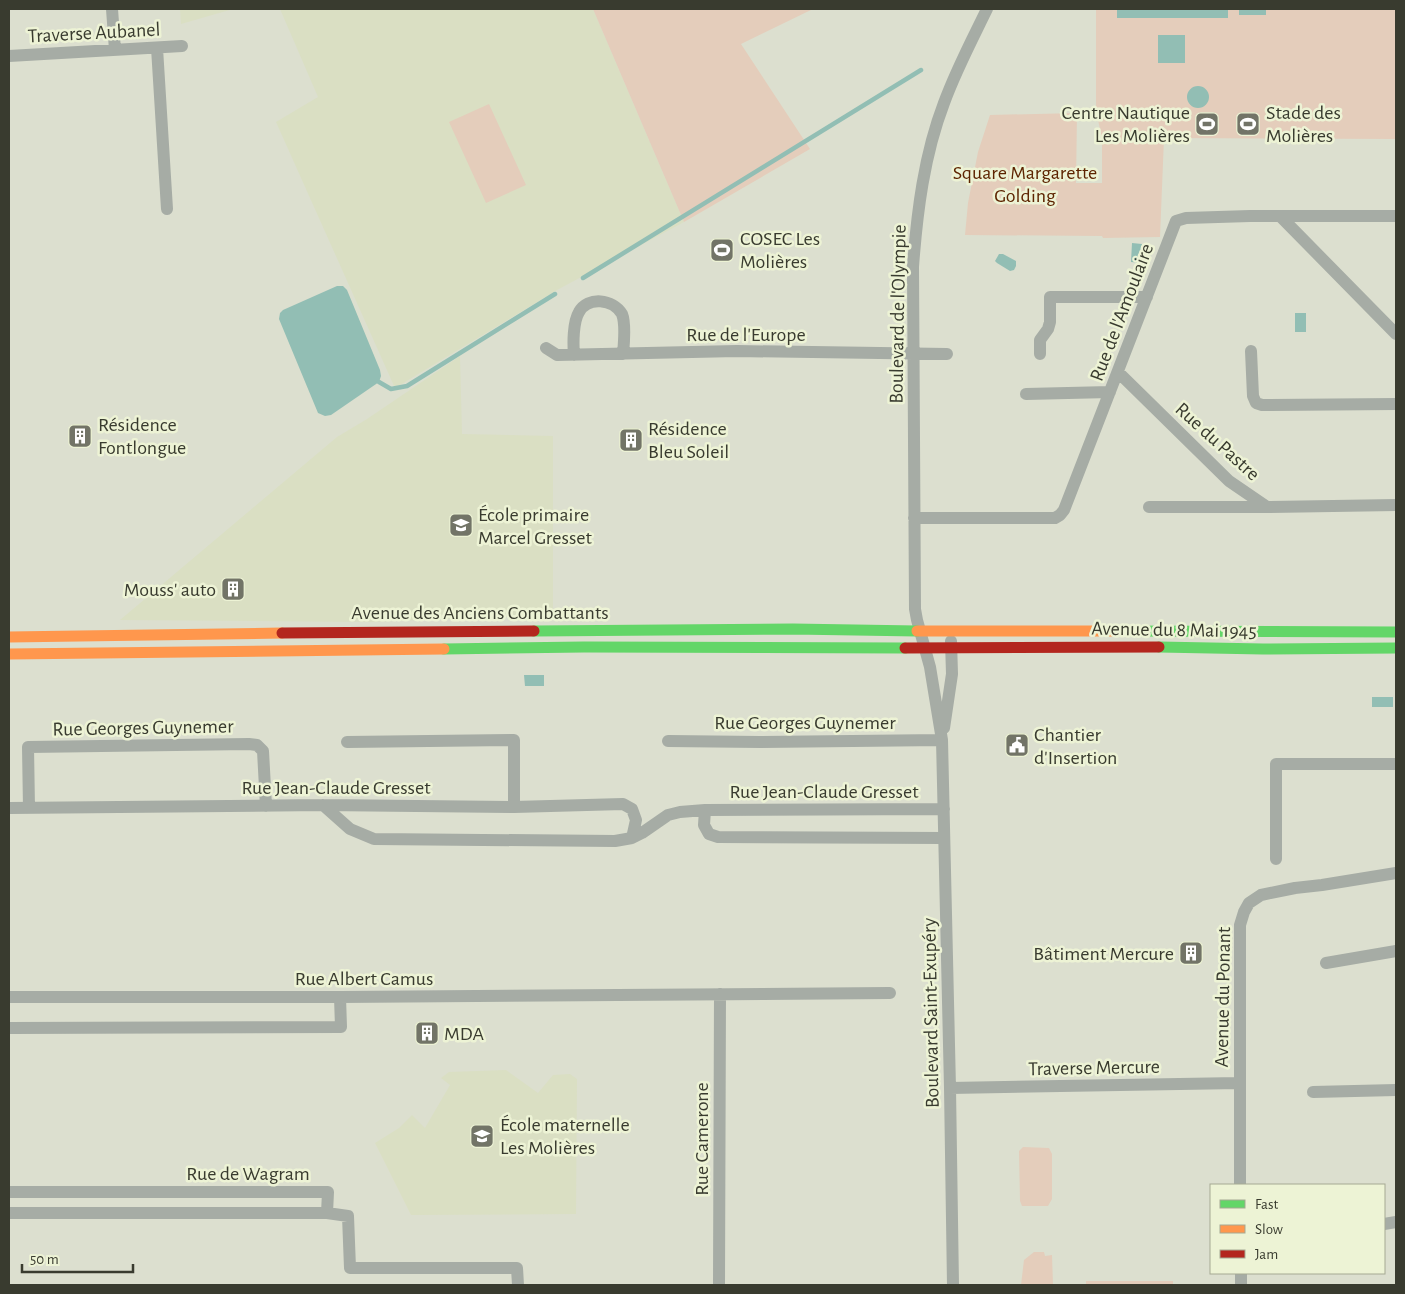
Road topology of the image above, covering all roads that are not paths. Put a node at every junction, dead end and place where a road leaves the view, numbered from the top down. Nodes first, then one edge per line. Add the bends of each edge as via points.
1 (112, 9) edge
2 (987, 9) edge
3 (182, 46) dead end
4 (157, 48) junction
5 (115, 50) junction
6 (9, 56) edge
7 (167, 210) dead end
8 (1396, 216) edge
9 (1281, 217) junction
10 (1147, 297) junction
11 (1396, 334) edge
12 (546, 348) dead end
13 (1251, 351) dead end
14 (913, 353) junction
15 (623, 354) junction
16 (947, 354) dead end
17 (1040, 354) dead end
18 (574, 355) junction
19 (1118, 372) junction
20 (1110, 392) junction
21 (1026, 394) dead end
22 (1396, 404) edge
23 (1396, 505) edge
24 (1150, 507) dead end
25 (1266, 507) junction
26 (914, 518) junction
27 (920, 631) junction
28 (951, 632) junction
29 (1396, 632) edge
30 (9, 637) edge
31 (925, 648) junction
32 (951, 648) junction
33 (1396, 648) edge
34 (9, 654) edge
35 (942, 740) junction
36 (668, 741) dead end
37 (347, 742) dead end
38 (1396, 764) edge
39 (323, 805) junction
40 (266, 806) junction
41 (361, 806) junction
42 (514, 807) junction
43 (9, 808) edge
44 (29, 808) junction
45 (944, 809) junction
46 (705, 810) junction
47 (350, 829) junction
48 (632, 838) junction
49 (944, 838) junction
50 (1276, 858) dead end
51 (1396, 874) edge
52 (1396, 951) edge
53 (1326, 962) dead end
54 (890, 993) dead end
55 (720, 994) junction
56 (9, 997) edge
57 (340, 997) junction
58 (9, 1028) edge
59 (1239, 1084) junction
60 (950, 1088) junction
61 (1396, 1090) edge
62 (1313, 1092) dead end
63 (1240, 1184) edge
64 (9, 1192) edge
65 (9, 1213) edge
66 (327, 1213) junction
67 (518, 1285) edge
68 (719, 1285) edge
69 (953, 1285) edge

1 - 5 street
2 - 14 street, Boulevard de l'Olympie via 944,102 927,161 916,225
3 - 4 street, Traverse Aubanel
4 - 5 street, Traverse Aubanel
4 - 7 street
5 - 6 street, Traverse Aubanel
8 - 9 street, Rue de l'Amoulaire
9 - 10 street, Rue de l'Amoulaire via 1186,218 1176,221
9 - 11 street
10 - 17 street via 1050,297 1050,322 1040,340
10 - 19 street, Rue de l'Amoulaire
12 - 18 street, Rue de l'Europe via 558,355
13 - 22 street via 1253,396 1262,405
14 - 15 street, Rue de l'Europe
14 - 16 street, Rue de l'Europe
14 - 26 street, Boulevard de l'Olympie
15 - 18 street, Rue de l'Europe
15 - 18 street via 622,315 609,303 600,301 584,306 579,312
19 - 20 street, Rue de l'Amoulaire
19 - 25 street, Rue du Pastre via 1228,481
20 - 21 street
20 - 26 street, Rue de l'Amoulaire via 1060,515 1055,518
23 - 25 street, Rue du Pastre
24 - 25 street
26 - 27 street, Boulevard de l'Olympie via 915,609
27 - 28 main road, Avenue des Anciens Combattants
27 - 30 main road, Avenue des Anciens Combattants via 783,629
27 - 31 street, Boulevard Saint-Exupéry
28 - 29 main road, Avenue du 8 Mai 1945
28 - 32 street, Boulevard Saint-Exupéry
31 - 32 main road, Avenue des Anciens Combattants
31 - 34 main road, Avenue des Anciens Combattants via 584,646
31 - 35 street, Boulevard Saint-Exupéry
32 - 33 main road, Avenue du 8 Mai 1945
32 - 35 street, Boulevard Saint-Exupéry via 951,682
35 - 36 street, Rue Georges Guynemer
35 - 45 street, Boulevard Saint-Exupéry
37 - 42 street via 514,740
38 - 50 street via 1276,764
39 - 40 street, Rue Jean-Claude Gresset
39 - 41 street, Rue Jean-Claude Gresset
39 - 47 street
40 - 44 street, Rue Jean-Claude Gresset
40 - 44 street, Rue Georges Guynemer via 263,751 257,745 239,744 28,746
41 - 42 street, Rue Jean-Claude Gresset
41 - 47 street via 353,812
42 - 48 street, Rue Jean-Claude Gresset via 623,804 632,809 636,820
43 - 44 street, Rue Jean-Claude Gresset
45 - 46 street, Rue Jean-Claude Gresset
45 - 49 street, Boulevard Saint-Exupéry
46 - 48 street, Rue Jean-Claude Gresset via 668,815
46 - 49 street via 704,825 709,834 718,838
47 - 48 street via 374,839 615,841
49 - 60 street, Boulevard Saint-Exupéry
51 - 59 street, Avenue du Ponant via 1269,893 1249,903 1240,925
52 - 53 street
54 - 55 street, Rue Albert Camus
55 - 57 street, Rue Albert Camus
55 - 68 street, Rue Camerone
56 - 57 street, Rue Albert Camus
57 - 58 street via 340,1027
59 - 60 street, Traverse Mercure
59 - 63 street, Avenue du Ponant
60 - 69 street, Boulevard Saint-Exupéry
61 - 62 street
64 - 66 street, Rue de Wagram via 328,1192
65 - 66 street, Rue de Wagram
66 - 67 street via 348,1216 350,1268 518,1268

